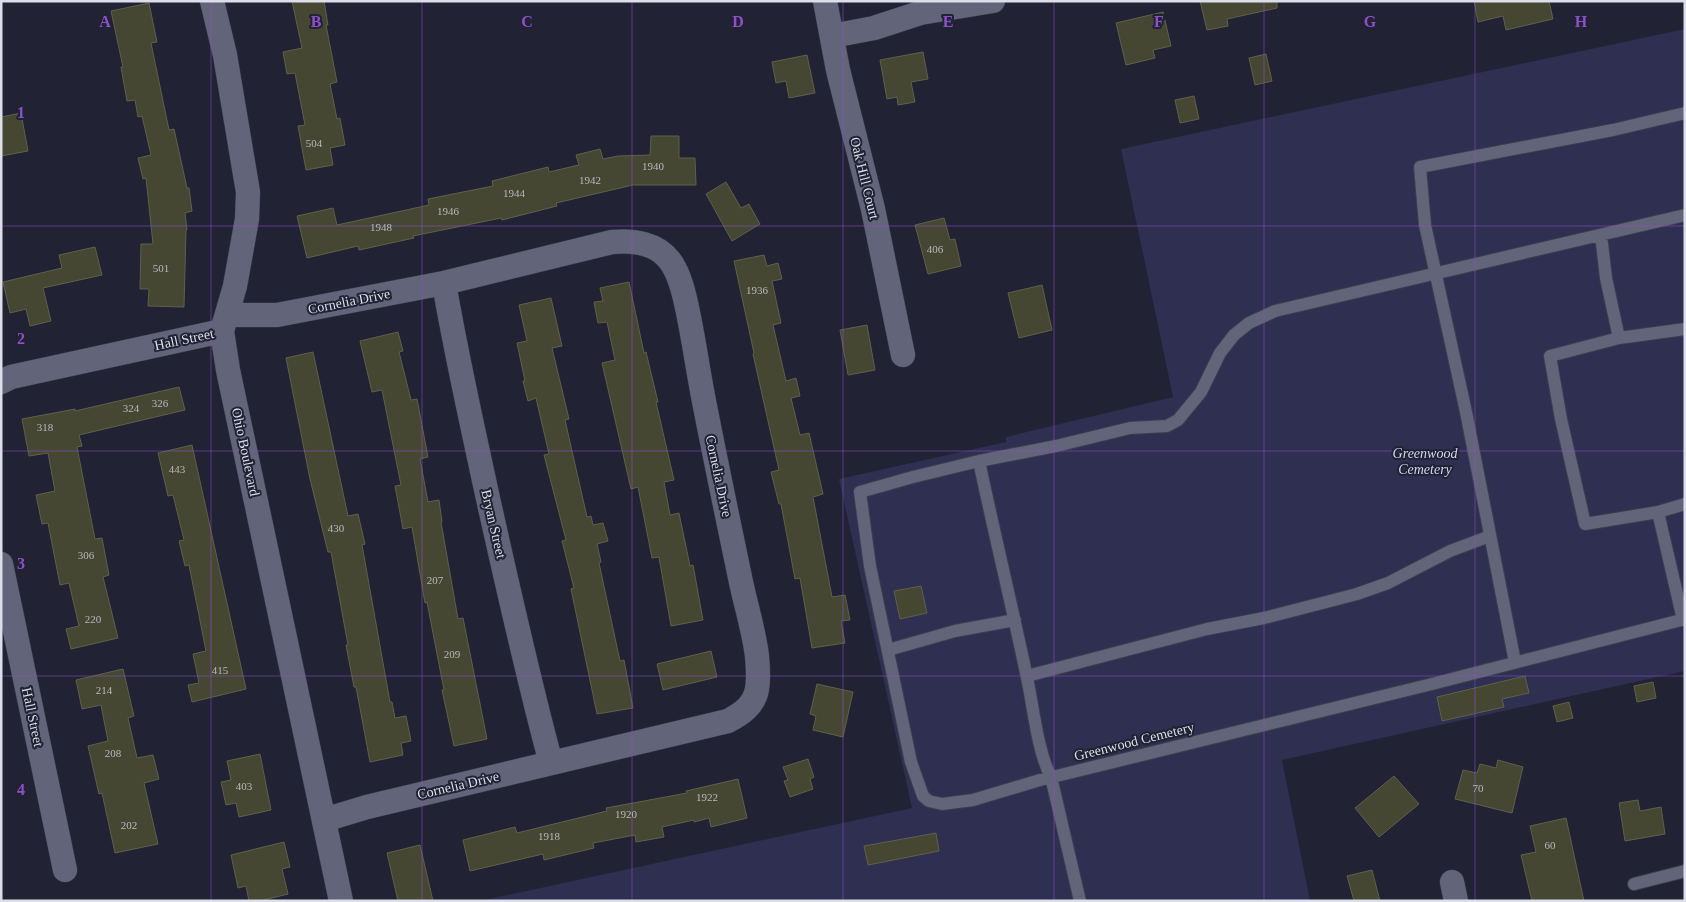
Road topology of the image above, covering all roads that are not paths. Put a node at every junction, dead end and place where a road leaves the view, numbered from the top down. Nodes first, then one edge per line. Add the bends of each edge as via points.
1 (212, 1) edge
2 (825, 1) edge
3 (993, 1) edge
4 (832, 36) junction
5 (1685, 113) edge
6 (1685, 215) edge
7 (1601, 234) junction
8 (1434, 273) junction
9 (444, 283) junction
10 (225, 323) junction
11 (1685, 329) edge
12 (1619, 338) junction
13 (903, 355) dead end
14 (1, 382) edge
15 (979, 461) junction
16 (1685, 504) edge
17 (1658, 512) junction
18 (1490, 536) junction
19 (1, 564) edge
20 (4, 590) edge
21 (1684, 619) edge
22 (1014, 620) junction
23 (888, 650) junction
24 (1515, 662) junction
25 (1027, 676) junction
26 (551, 763) junction
27 (1051, 777) junction
28 (324, 820) junction
29 (65, 870) dead end
30 (1685, 871) edge
31 (1634, 884) dead end
32 (341, 901) edge
33 (1080, 901) edge

1 - 10 street, Ohio Boulevard via 225,56 248,192 235,286
2 - 4 street, Oak Hill Court
3 - 4 street via 920,13 874,28
4 - 13 street, Oak Hill Court
5 - 8 lane via 1420,167 1425,225
6 - 7 lane, Greenwood Cemetery
7 - 8 lane, Greenwood Cemetery
7 - 12 lane via 1606,278
8 - 15 lane, Greenwood Cemetery via 1276,311 1249,323 1220,353 1201,392 1178,420 1167,426 1130,428
8 - 18 lane
9 - 10 street, Cornelia Drive
9 - 26 street, Bryan Street via 498,540
9 - 26 street, Cornelia Drive via 628,240 647,244 670,261 681,283 692,328 704,402 757,653 757,691 751,705 728,721
10 - 14 street, Hall Street
10 - 28 street, Ohio Boulevard via 228,370
11 - 12 lane
12 - 17 lane via 1550,356 1561,419 1585,524
15 - 22 lane
15 - 23 lane, Greenwood Cemetery via 860,492 870,566
16 - 17 lane
17 - 21 lane, Greenwood Cemetery
18 - 24 lane
18 - 25 lane via 1450,551 1388,584 1357,594
19 - 20 street, Hall Street
20 - 29 street, Hall Street
21 - 24 lane, Greenwood Cemetery
22 - 23 lane via 955,631
22 - 25 lane
23 - 27 lane, Greenwood Cemetery via 911,762 923,796 929,801 942,804 973,800
24 - 27 lane, Greenwood Cemetery
25 - 27 lane via 1037,731
26 - 28 street, Cornelia Drive
27 - 33 lane
28 - 32 street, Ohio Boulevard
30 - 31 lane

